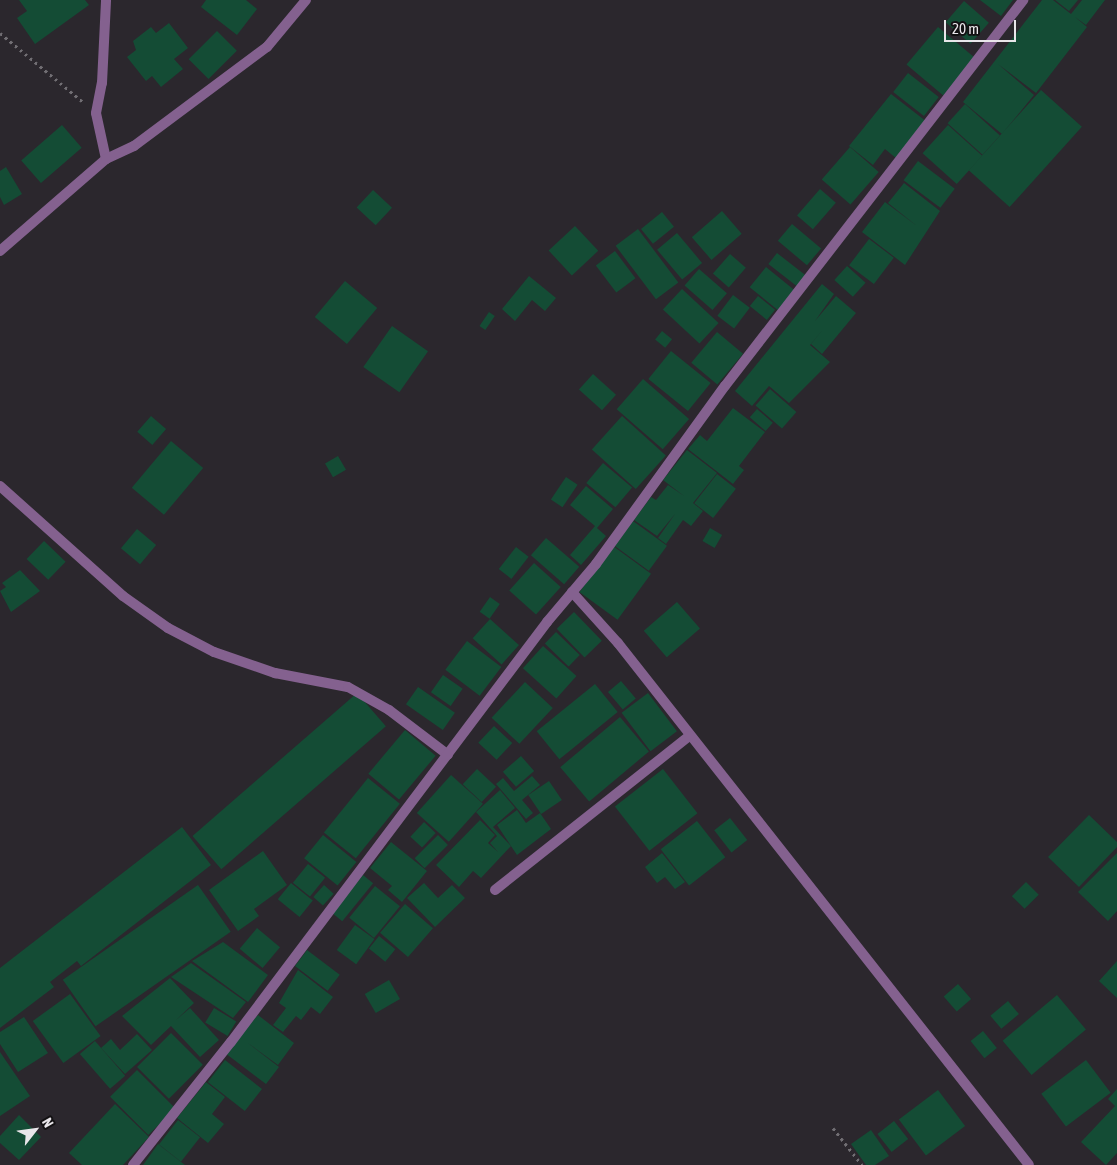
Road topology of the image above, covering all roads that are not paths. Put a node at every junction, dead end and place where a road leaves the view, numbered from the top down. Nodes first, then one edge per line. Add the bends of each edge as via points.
1 (106, 0) edge
2 (306, 0) edge
3 (1023, 0) edge
4 (106, 159) junction
5 (0, 251) edge
6 (0, 486) edge
7 (572, 592) junction
8 (689, 736) junction
9 (448, 754) junction
10 (495, 890) dead end
11 (133, 1165) edge
12 (1029, 1165) edge

1 - 4 street via 102,83 96,113
2 - 4 street via 267,47 134,146
3 - 7 street via 725,386
4 - 5 street
6 - 9 street via 123,596 168,628 214,652 275,674 348,687 390,710
7 - 8 street
7 - 9 street
8 - 10 street
8 - 12 street
9 - 11 street

